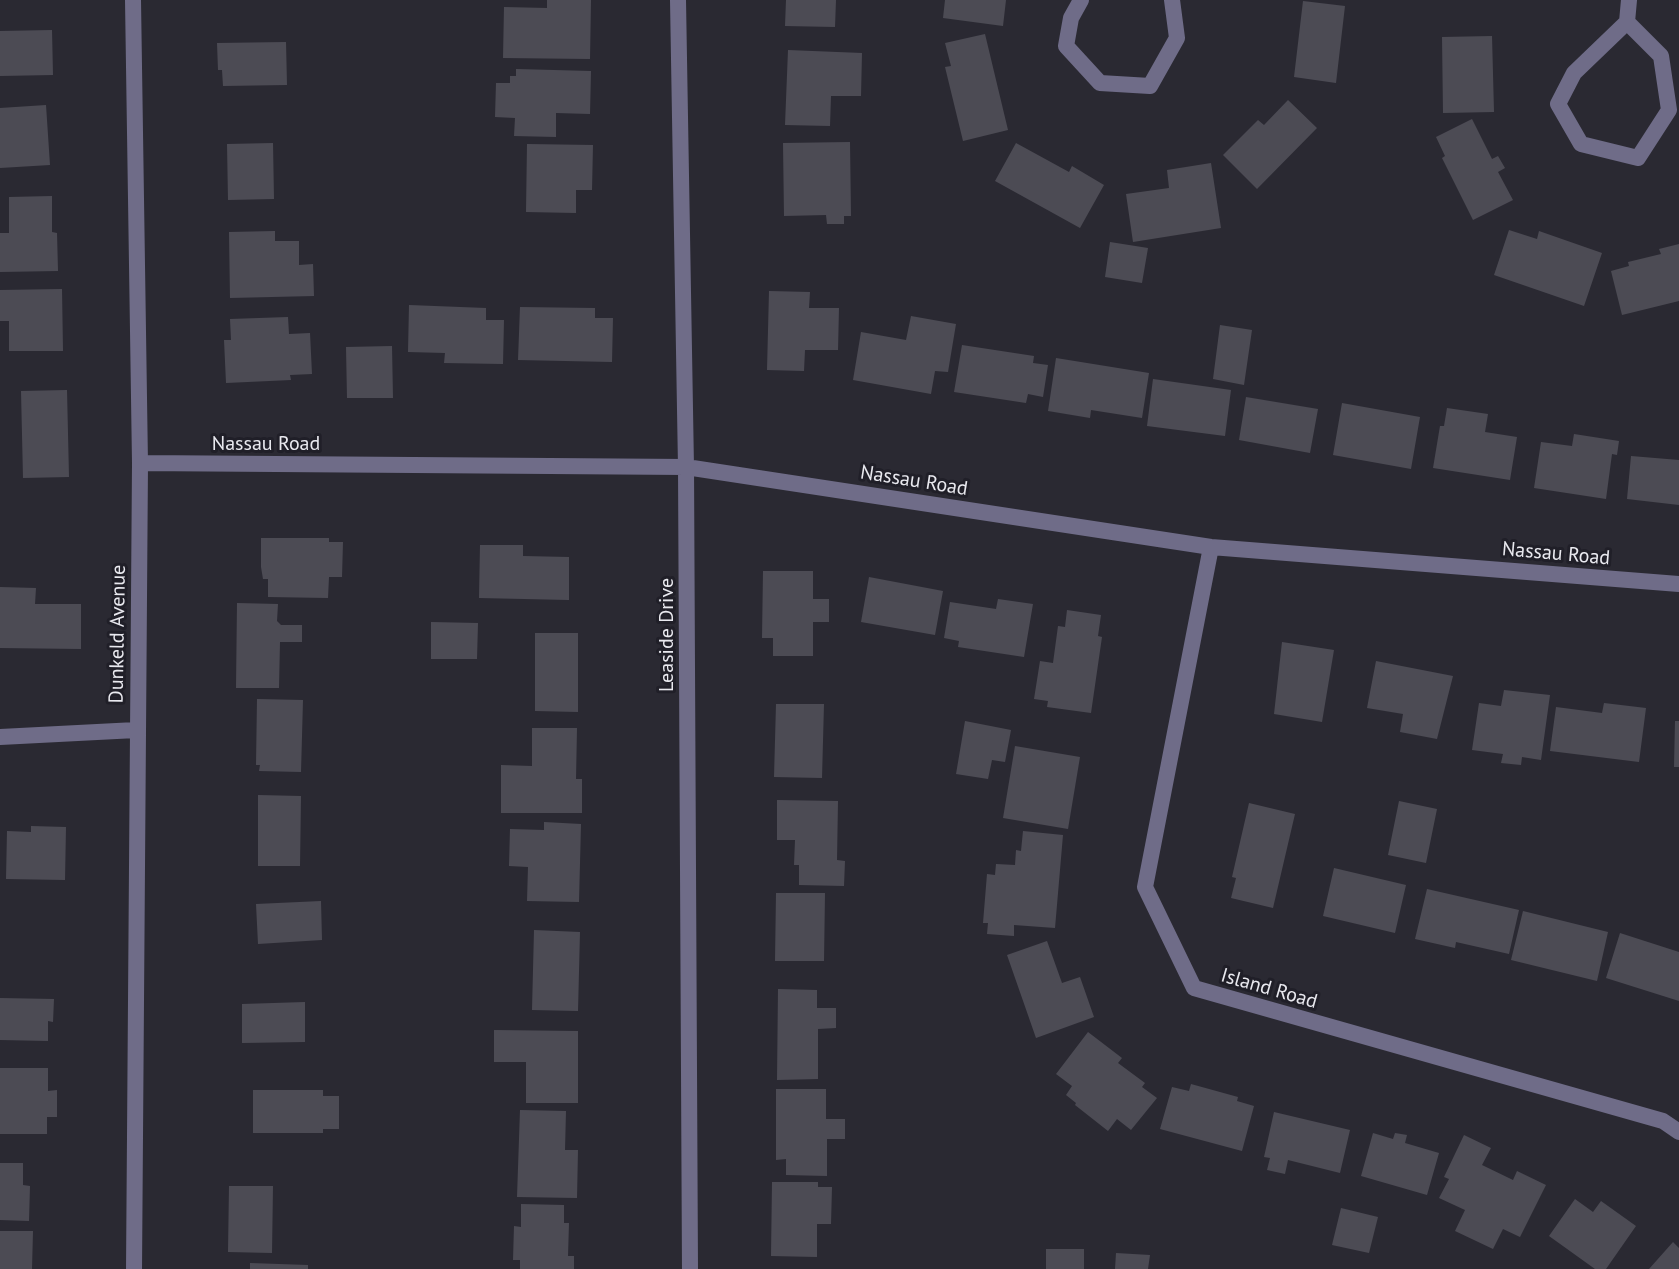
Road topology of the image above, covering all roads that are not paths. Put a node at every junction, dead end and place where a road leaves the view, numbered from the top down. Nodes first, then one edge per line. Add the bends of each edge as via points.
1 (133, 0) edge
2 (678, 0) edge
3 (1081, 0) edge
4 (1172, 0) edge
5 (1629, 0) edge
6 (1627, 22) junction
7 (140, 463) junction
8 (686, 467) junction
9 (1211, 547) junction
10 (1679, 584) edge
11 (136, 730) junction
12 (0, 737) edge
13 (1679, 1132) edge
14 (134, 1269) edge
15 (690, 1269) edge

1 - 7 street, Dunkeld Avenue
2 - 8 street, Leaside Drive
3 - 4 street via 1066,46 1100,83 1150,86 1177,38
5 - 6 street
6 - 6 street via 1661,56 1669,110 1638,158 1581,144 1558,104 1574,73
7 - 8 street, Nassau Road
7 - 11 street, Dunkeld Avenue
8 - 9 street, Nassau Road
8 - 15 street, Leaside Drive
9 - 10 street, Nassau Road
9 - 13 street, Island Road via 1145,887 1194,988 1663,1121
11 - 12 street
11 - 14 street, Dunkeld Avenue

